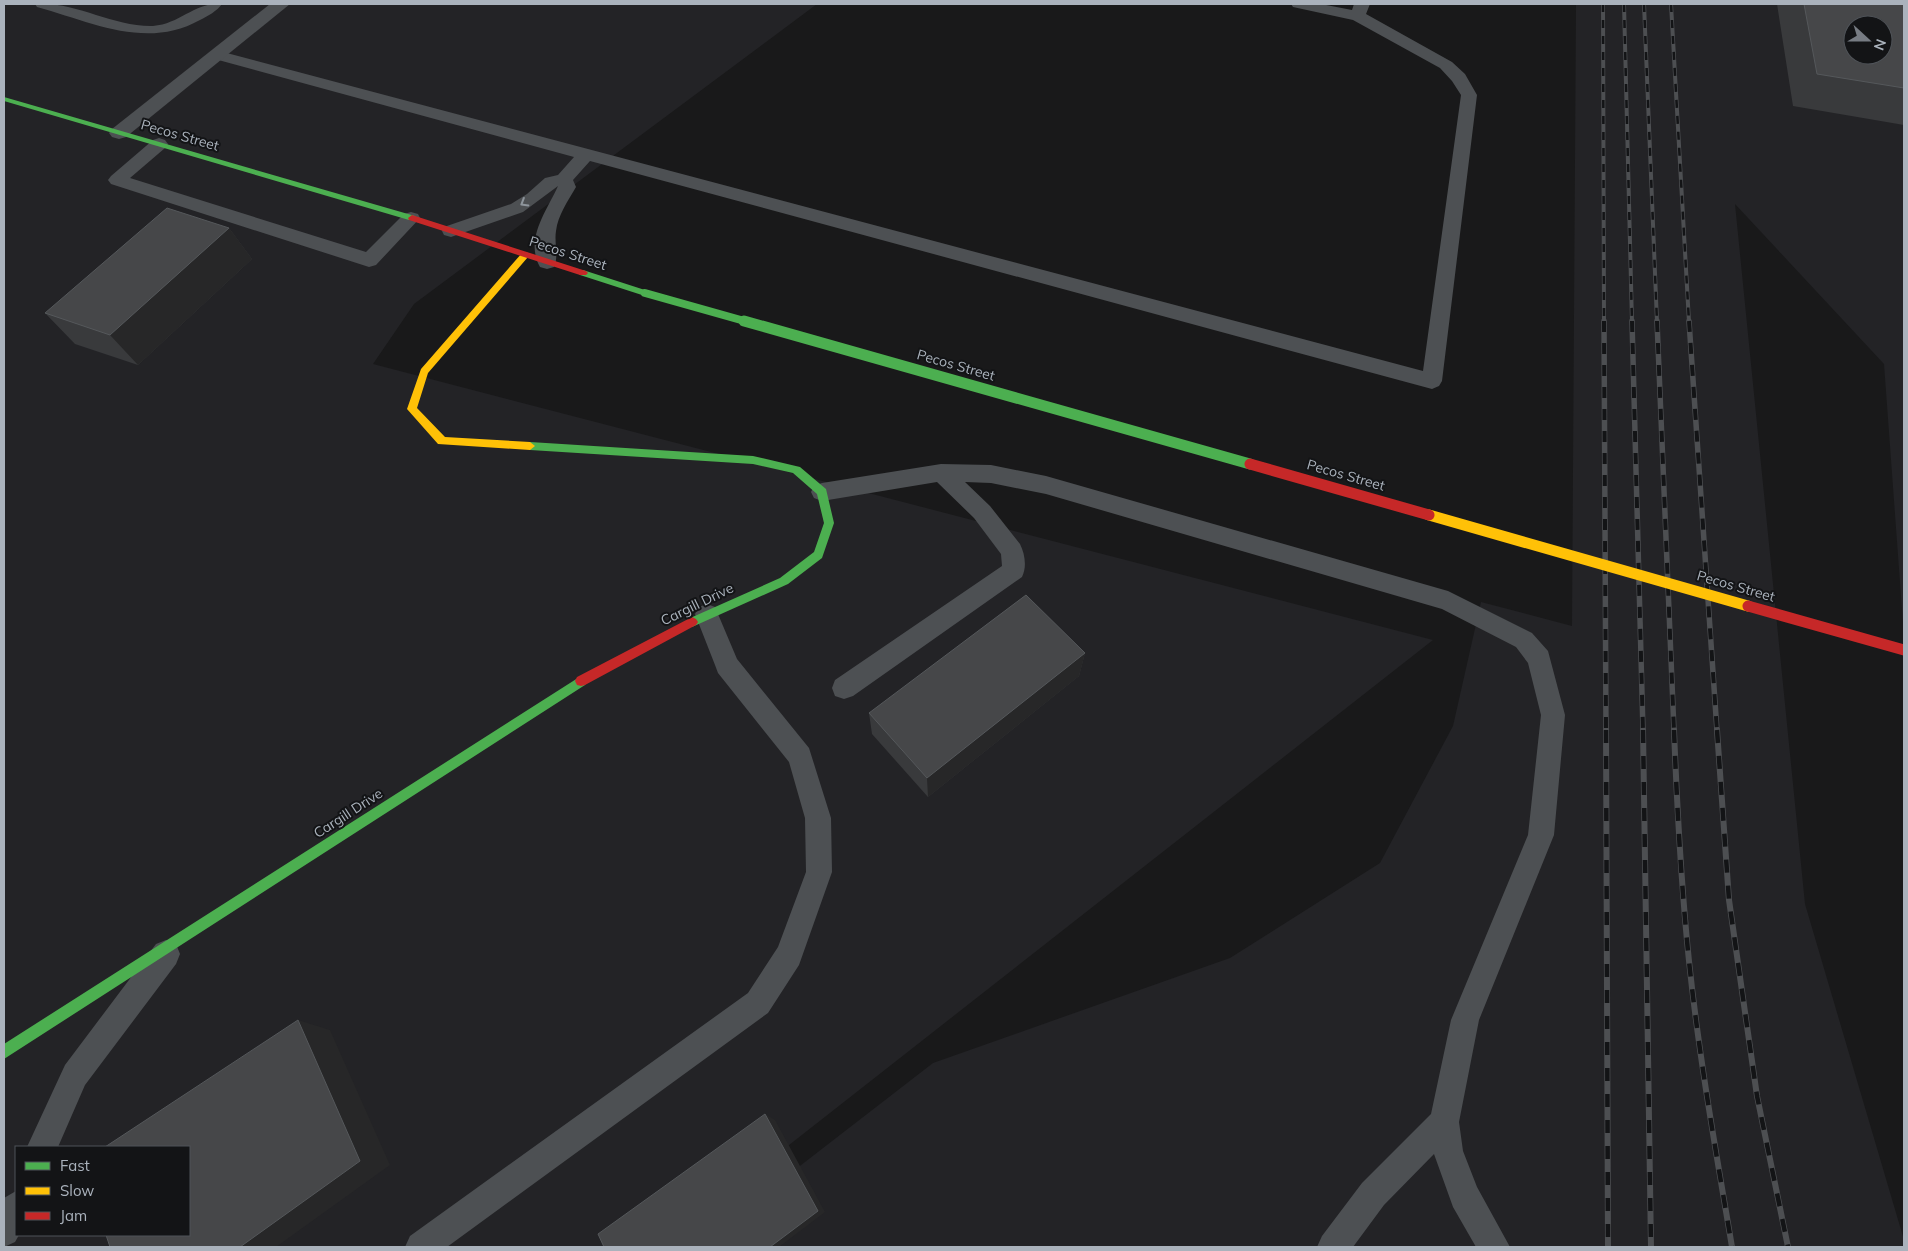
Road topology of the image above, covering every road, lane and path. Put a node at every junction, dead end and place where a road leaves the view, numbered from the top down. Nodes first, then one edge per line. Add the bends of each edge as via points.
1 (43, 4) edge
2 (214, 4) edge
3 (281, 4) edge
4 (1299, 4) edge
5 (1360, 10) edge
6 (217, 55) junction
7 (4, 99) edge
8 (119, 133) junction
9 (159, 144) junction
10 (586, 154) junction
11 (564, 179) junction
12 (411, 218) junction
13 (452, 231) junction
14 (525, 255) junction
15 (547, 262) junction
16 (941, 473) junction
17 (822, 492) junction
18 (707, 614) junction
19 (1904, 650) edge
20 (844, 688) dead end
21 (175, 942) junction
22 (4, 1052) edge
23 (1444, 1122) junction
24 (42, 1146) edge
25 (15, 1209) edge
26 (4, 1231) edge
27 (422, 1247) edge
28 (1333, 1247) edge
29 (1494, 1247) edge

1 - 2 lane via 145,30 175,26
3 - 6 street
4 - 5 lane
5 - 10 lane via 1446,65 1469,95 1432,381
6 - 8 street
6 - 10 lane
7 - 8 main road, Pecos Street
8 - 9 main road, Pecos Street
9 - 12 main road, Pecos Street
9 - 12 lane via 117,180 369,260
10 - 11 lane
11 -> 13 lane via 551,182 516,208
11 - 15 lane via 568,187 548,221 544,239
12 - 13 main road, Pecos Street
13 - 14 main road, Pecos Street
14 - 15 main road, Pecos Street
14 - 17 main road via 424,372 412,409 442,441 753,460 796,470
15 - 19 main road, Pecos Street, bridge via 645,293
16 - 17 lane
16 - 20 lane via 982,512 1012,551 1014,570
16 - 23 lane via 991,474 1046,485 1448,601 1524,640 1539,659 1553,715 1541,835 1465,1020
17 - 18 main road, Cargill Drive via 829,523 818,556 784,581
18 - 21 main road, Cargill Drive via 591,675
18 - 27 lane via 727,665 800,756 818,818 820,872 789,955 758,1003
21 - 22 main road, Cargill Drive
21 - 24 lane via 75,1074
23 - 28 lane via 1373,1194
23 - 29 lane via 1448,1151 1464,1196
25 - 26 lane

